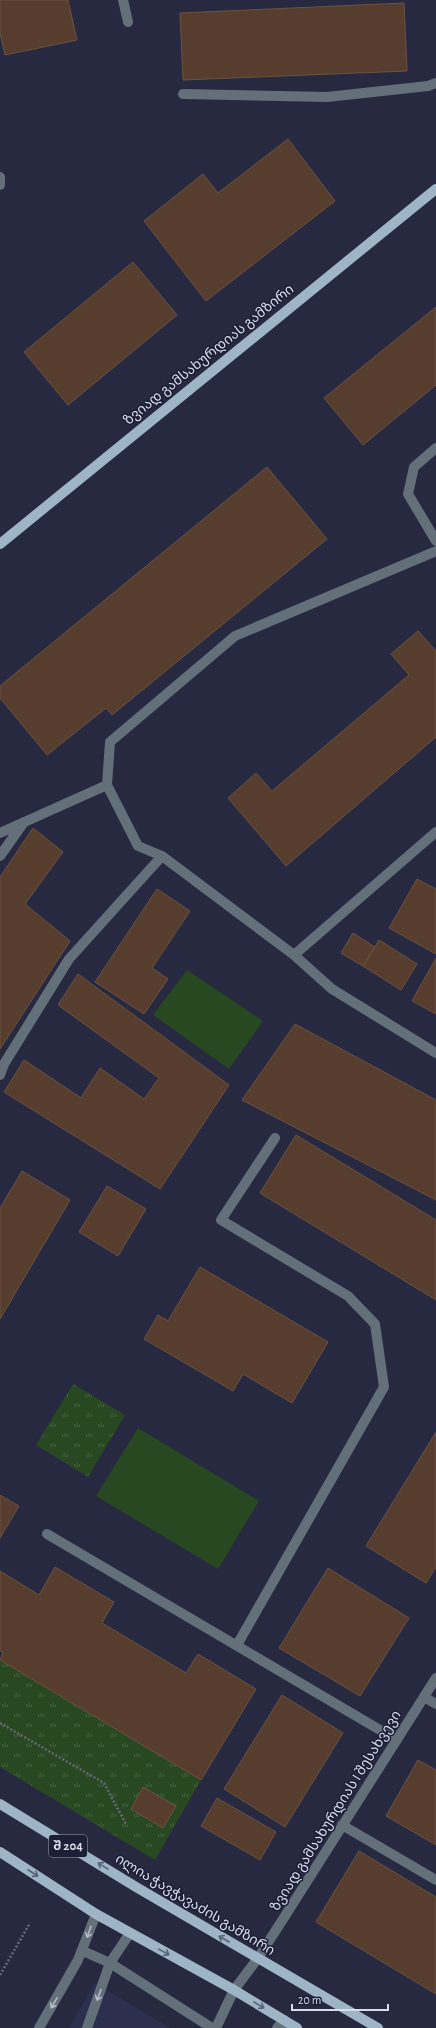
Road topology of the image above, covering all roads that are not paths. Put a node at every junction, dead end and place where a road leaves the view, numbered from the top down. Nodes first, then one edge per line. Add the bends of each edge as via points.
1 (123, 0) edge
2 (128, 22) dead end
3 (436, 83) edge
4 (183, 94) dead end
5 (0, 177) edge
6 (0, 185) edge
7 (436, 189) edge
8 (436, 448) edge
9 (436, 542) edge
10 (0, 544) edge
11 (436, 551) edge
12 (107, 785) junction
13 (24, 822) junction
14 (436, 832) edge
15 (0, 833) edge
16 (0, 856) edge
17 (162, 856) junction
18 (294, 955) junction
19 (436, 1053) edge
20 (0, 1075) edge
21 (275, 1138) dead end
22 (47, 1534) dead end
23 (238, 1646) junction
24 (436, 1678) edge
25 (424, 1697) junction
26 (436, 1704) edge
27 (397, 1740) junction
28 (0, 1804) edge
29 (342, 1825) junction
30 (0, 1852) edge
31 (436, 1880) edge
32 (96, 1914) junction
33 (130, 1933) junction
34 (83, 1951) junction
35 (258, 1958) junction
36 (110, 1963) junction
37 (234, 1990) junction
38 (283, 2026) edge
39 (39, 2028) edge
40 (87, 2028) edge
41 (212, 2028) edge
42 (216, 2028) edge
43 (297, 2028) edge
44 (378, 2028) edge

1 - 2 street
3 - 4 street via 327,97
5 - 6 street
7 - 10 main road, ზვიად გამსახურდიას გამზირი
8 - 9 street via 414,468 408,494
11 - 12 street via 236,636 110,742
12 - 13 street
12 - 17 street via 138,846
13 - 15 street
13 - 16 street
14 - 18 street
17 - 18 street
17 - 20 street via 69,959 4,1064
18 - 19 street via 332,989
21 - 23 street via 221,1220 348,1296 375,1324 384,1387
22 - 23 street
23 - 27 street
24 - 25 street, ზვიად გამსახურდიას I შესახვევი
25 - 26 street
25 - 27 street, ზვიად გამსახურდიას I შესახვევი
27 - 29 street, ზვიად გამსახურდიას I შესახვევი
35 -> 28 main road, ილია ჭავჭავაძის გამზირი / შ 204
29 - 31 street
29 - 35 street, ზვიად გამსახურდიას I შესახვევი
30 -> 32 main road
32 - 33 main road
32 -> 34 street
33 - 36 street
33 -> 37 main road
34 - 36 street
34 -> 39 street
35 - 37 street, ზვიად გამსახურდიას I შესახვევი
35 - 44 main road, ილია ჭავჭავაძის გამზირი / შ 204
36 -> 40 street
36 - 41 street
37 -> 38 main road
37 - 42 street, ზვიად გამსახურდიას I შესახვევი
38 - 43 main road

